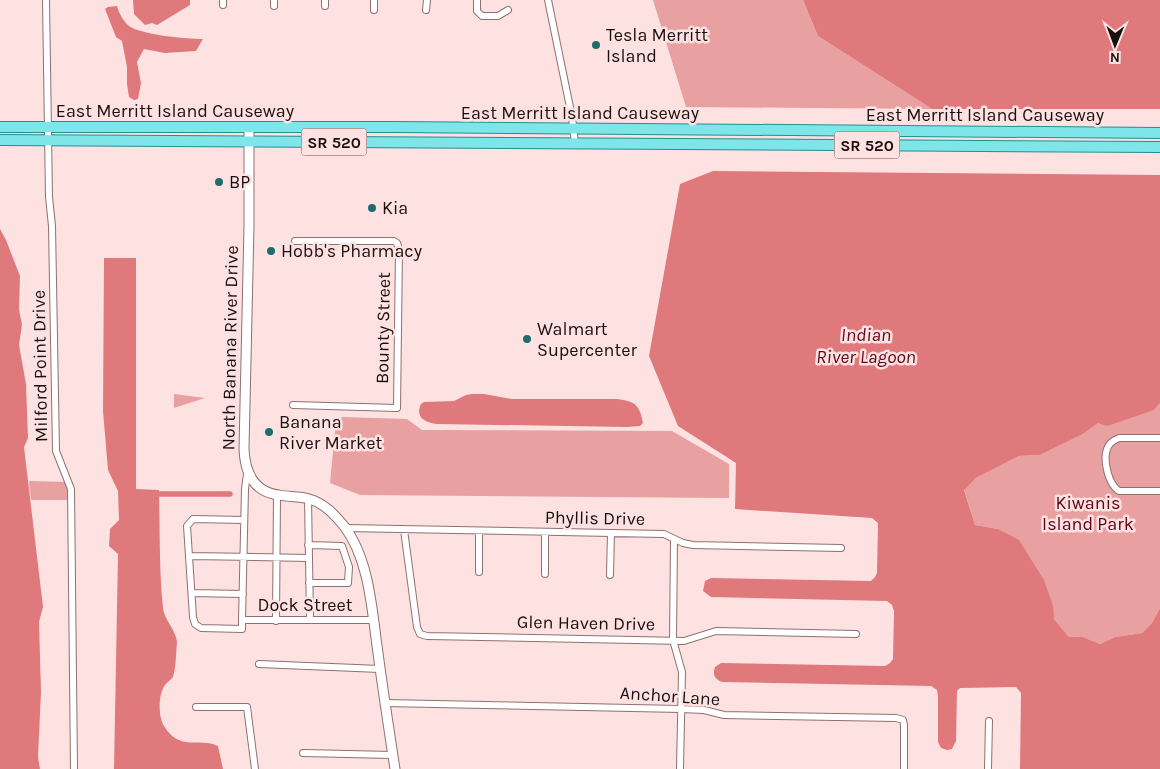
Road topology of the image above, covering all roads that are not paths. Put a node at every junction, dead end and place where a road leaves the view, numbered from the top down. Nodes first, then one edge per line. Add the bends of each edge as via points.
1 (46, 0) edge
2 (374, 0) edge
3 (427, 0) edge
4 (477, 0) edge
5 (548, 0) edge
6 (374, 10) dead end
7 (426, 10) dead end
8 (508, 10) dead end
9 (0, 127) edge
10 (49, 127) junction
11 (249, 127) junction
12 (574, 129) junction
13 (1160, 133) edge
14 (49, 139) junction
15 (0, 140) edge
16 (249, 142) junction
17 (575, 143) junction
18 (1160, 147) edge
19 (295, 241) dead end
20 (293, 405) dead end
21 (1160, 438) edge
22 (247, 474) junction
23 (1160, 491) edge
24 (277, 495) junction
25 (308, 498) junction
26 (244, 520) junction
27 (346, 528) junction
28 (404, 530) junction
29 (479, 531) junction
30 (545, 532) junction
31 (611, 533) junction
32 (674, 540) junction
33 (308, 545) junction
34 (841, 548) dead end
35 (188, 556) junction
36 (244, 557) junction
37 (276, 558) junction
38 (308, 558) junction
39 (479, 572) dead end
40 (545, 574) dead end
41 (610, 575) dead end
42 (309, 583) junction
43 (192, 593) junction
44 (242, 594) junction
45 (310, 619) junction
46 (242, 620) junction
47 (276, 620) junction
48 (373, 620) junction
49 (856, 634) dead end
50 (673, 640) junction
51 (259, 664) dead end
52 (380, 669) junction
53 (385, 703) junction
54 (196, 707) dead end
55 (681, 709) junction
56 (989, 721) dead end
57 (303, 753) dead end
58 (392, 755) junction
59 (74, 769) edge
60 (255, 769) edge
61 (395, 769) edge
62 (680, 769) edge
63 (904, 769) edge
64 (988, 769) edge

1 - 10 street, Milford Point Drive
2 - 6 street
3 - 7 street
4 - 8 street via 477,11 482,16 498,16
5 - 12 street
9 - 10 main road, East Merritt Island Causeway / SR 520
10 - 11 main road, East Merritt Island Causeway / SR 520
10 - 14 street, Milford Point Drive
11 - 12 main road, East Merritt Island Causeway / SR 520
11 - 16 street, North Banana River Drive
12 - 13 main road, East Merritt Island Causeway / SR 520
12 - 17 street
14 - 15 main road, East Merritt Island Causeway / SR 520
14 - 16 main road, East Merritt Island Causeway / SR 520
14 - 59 street, Milford Point Drive via 56,451 71,489
16 - 17 main road, East Merritt Island Causeway / SR 520
16 - 22 street, North Banana River Drive via 244,441
17 - 18 main road, East Merritt Island Causeway / SR 520
19 - 20 street, Bounty Street via 394,241 399,249 397,408
21 - 23 street via 1119,438 1106,450 1107,473 1119,491
22 - 24 street, North Banana River Drive via 262,489
22 - 26 street
24 - 25 street, North Banana River Drive
24 - 37 street
25 - 27 street, North Banana River Drive via 323,505
25 - 33 street
26 - 35 street via 193,519 187,526
26 - 36 street
27 - 28 street, Phyllis Drive
27 - 48 street, North Banana River Drive via 364,566
28 - 29 street, Phyllis Drive
28 - 50 street, Glen Haven Drive via 420,634
29 - 30 street, Phyllis Drive
29 - 39 street
30 - 31 street, Phyllis Drive
30 - 40 street
31 - 32 street, Phyllis Drive via 664,534
31 - 41 street
32 - 34 street, Phyllis Drive via 693,545
32 - 50 street
33 - 38 street
33 - 42 street via 342,546 349,567 348,583
35 - 36 street
35 - 43 street
36 - 37 street
36 - 44 street
37 - 38 street
37 - 47 street
38 - 42 street
42 - 45 street
43 - 44 street
43 - 46 street, Dock Street via 193,617 200,628 242,629
44 - 46 street
45 - 47 street, Dock Street
45 - 48 street, Dock Street
46 - 47 street, Dock Street
48 - 52 street, North Banana River Drive
49 - 50 street, Glen Haven Drive via 716,631 684,641
50 - 55 street via 682,672
51 - 52 street
52 - 53 street, North Banana River Drive
53 - 55 street, Anchor Lane
53 - 58 street, North Banana River Drive
54 - 60 street via 246,707
55 - 62 street
55 - 63 street, Anchor Lane via 724,715 896,718 903,720 904,725
56 - 64 street
57 - 58 street
58 - 61 street, North Banana River Drive

